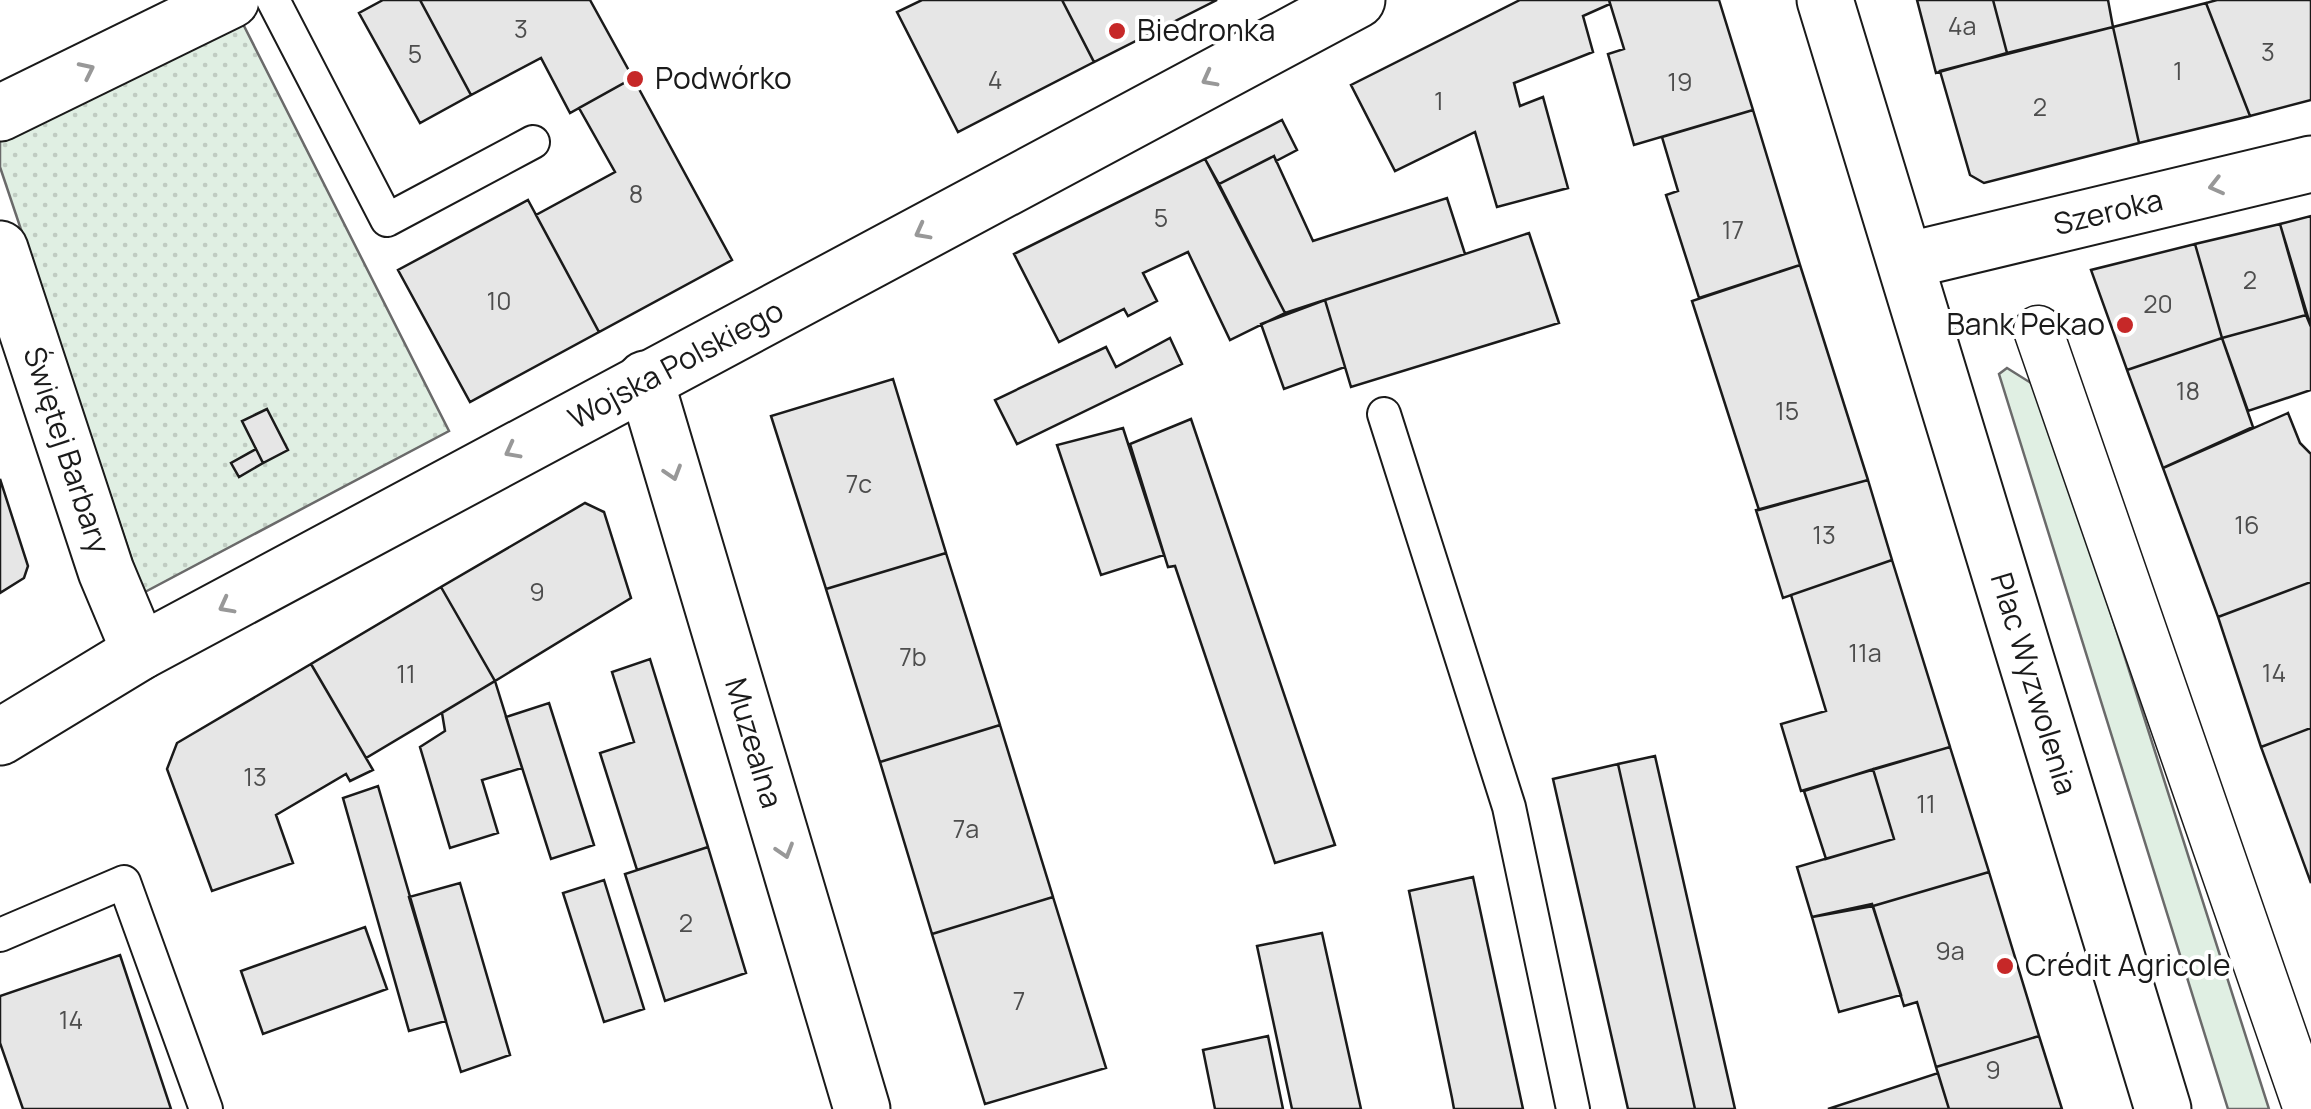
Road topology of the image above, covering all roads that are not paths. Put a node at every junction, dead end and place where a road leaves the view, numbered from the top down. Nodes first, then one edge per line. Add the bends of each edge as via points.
1 (231, 0) edge
2 (273, 0) edge
3 (1356, 0) edge
4 (1825, 0) edge
5 (0, 114) edge
6 (533, 142) dead end
7 (2311, 164) edge
8 (0, 249) edge
9 (1906, 261) junction
10 (2038, 330) dead end
11 (646, 379) junction
12 (1384, 414) dead end
13 (140, 652) junction
14 (0, 737) edge
15 (0, 935) edge
16 (206, 1109) edge
17 (862, 1109) edge
18 (1573, 1109) edge
19 (2163, 1109) edge
20 (2308, 1109) edge

5 -> 1 street
2 - 6 lane via 387,220
3 -> 11 street, Wojska Polskiego
4 - 9 street, Plac Wyzwolenia
7 -> 9 street, Szeroka
8 - 13 street, Świętej Barbary via 106,571
9 - 19 street, Plac Wyzwolenia
10 - 20 street
11 -> 13 street, Wojska Polskiego
11 -> 17 street, Muzealna
12 - 18 lane via 1508,807
13 - 14 street, Wojska Polskiego
15 - 16 lane via 124,882

